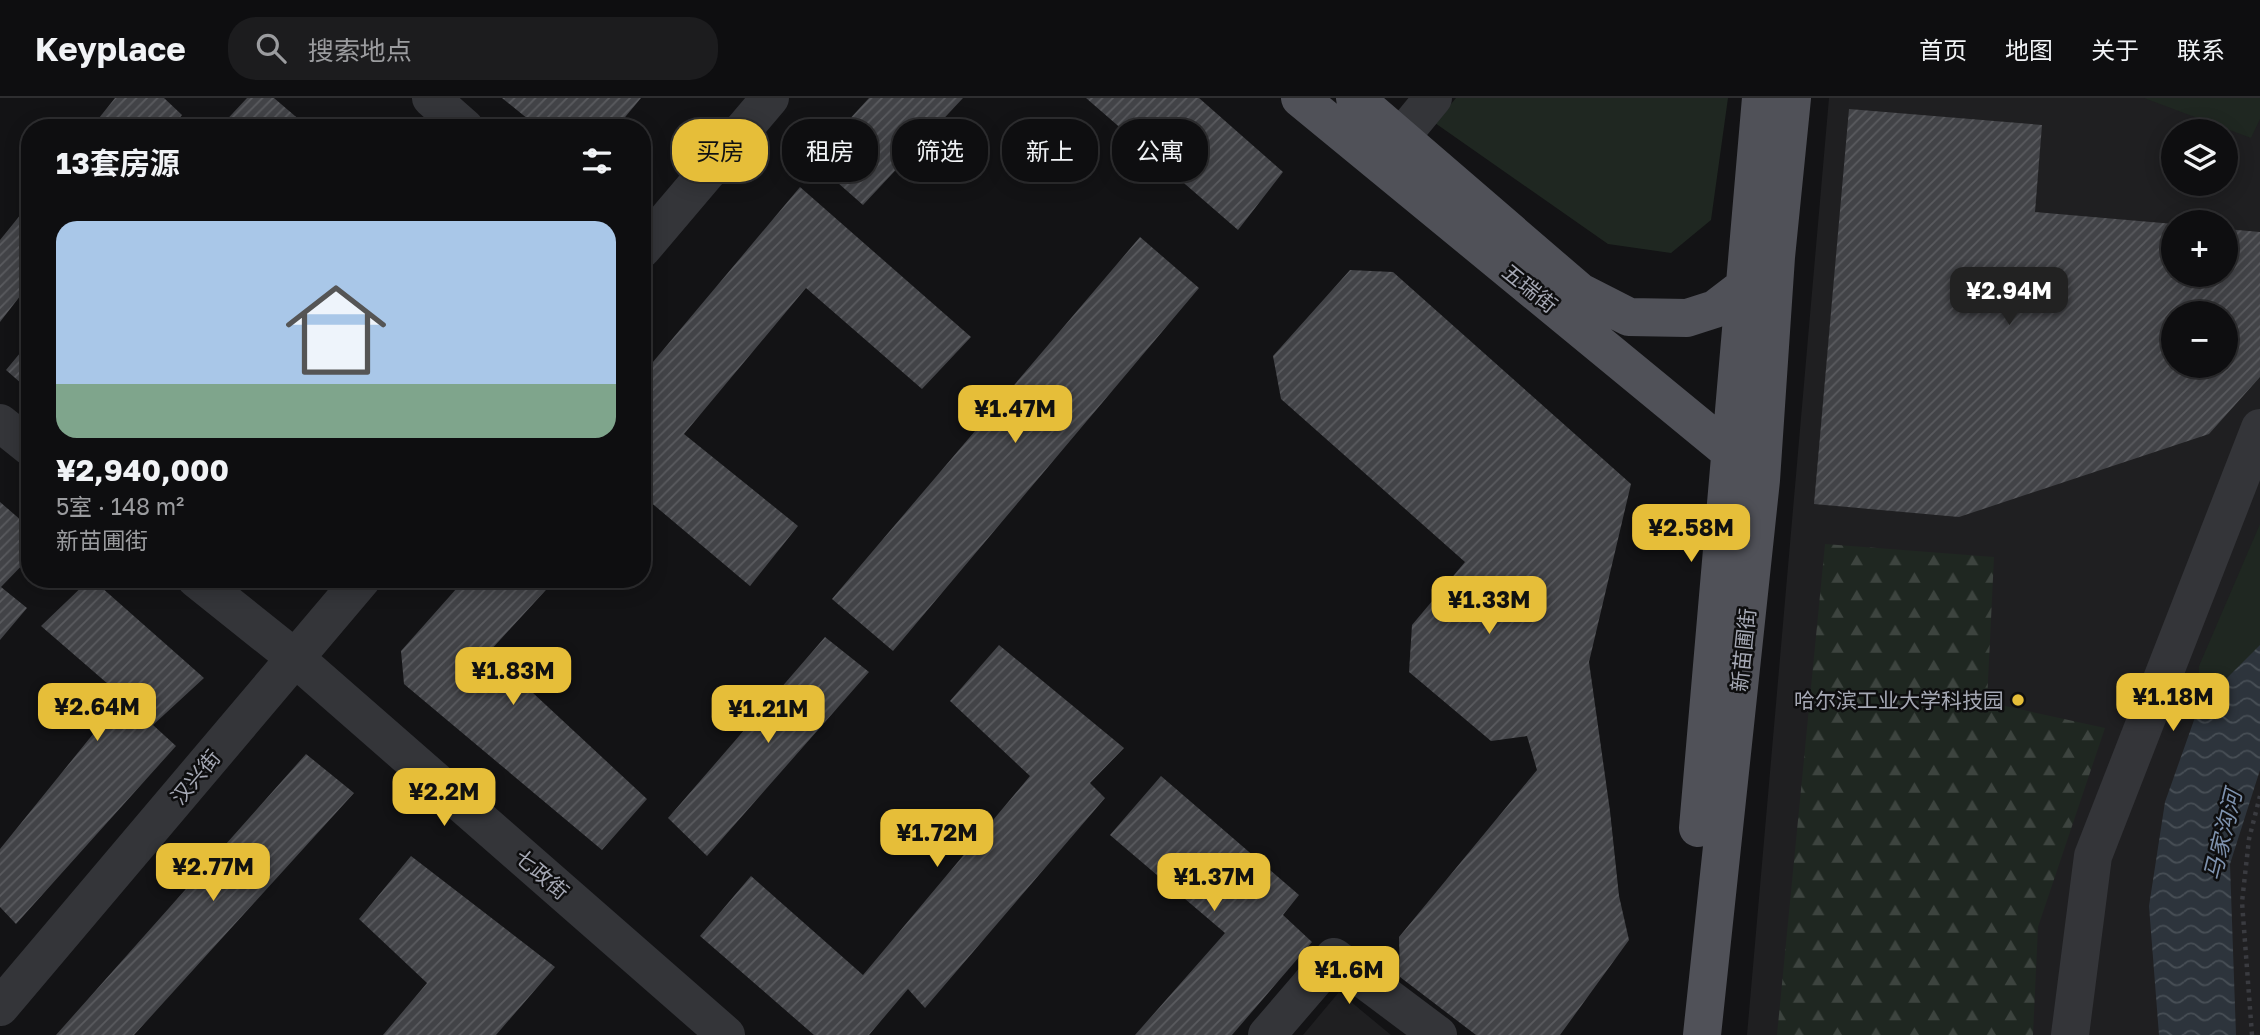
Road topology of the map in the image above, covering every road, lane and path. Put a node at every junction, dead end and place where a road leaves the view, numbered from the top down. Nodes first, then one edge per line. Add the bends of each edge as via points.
1 (431, 98) edge
2 (770, 98) edge
3 (1300, 98) edge
4 (1355, 98) edge
5 (1433, 98) edge
6 (1761, 98) edge
7 (1792, 98) edge
8 (455, 119) edge
9 (1401, 137) junction
10 (651, 238) edge
11 (1745, 286) junction
12 (0, 423) edge
13 (2260, 428) edge
14 (21, 440) edge
15 (1730, 452) junction
16 (1761, 477) junction
17 (207, 588) edge
18 (354, 588) edge
19 (295, 658) junction
20 (2260, 796) edge
21 (0, 1007) edge
22 (726, 1035) edge
23 (1267, 1035) edge
24 (1438, 1035) edge
25 (1680, 1035) edge
26 (1702, 1035) edge
27 (2070, 1035) edge
28 (2252, 1035) edge

1 - 8 street
2 - 10 street
3 - 15 main road, 五瑞街
4 - 9 main road, 五瑞街
5 - 9 street
6 - 11 main road, 新苗圃街
7 - 16 main road, 新苗圃街
9 - 11 main road, 五瑞街 via 1580,292 1629,317 1687,318 1715,309
11 - 15 main road, 新苗圃街
12 - 14 street
13 - 27 street via 2093,856
15 - 16 main road, 五瑞街
15 - 25 main road, 新苗圃街
16 - 26 main road, 新苗圃街
17 - 19 street, 七政街
18 - 19 street, 汉兴街
19 - 21 street, 汉兴街
19 - 22 street, 七政街
20 - 28 path via 2249,839 2242,902
23 - 24 street via 1334,957

